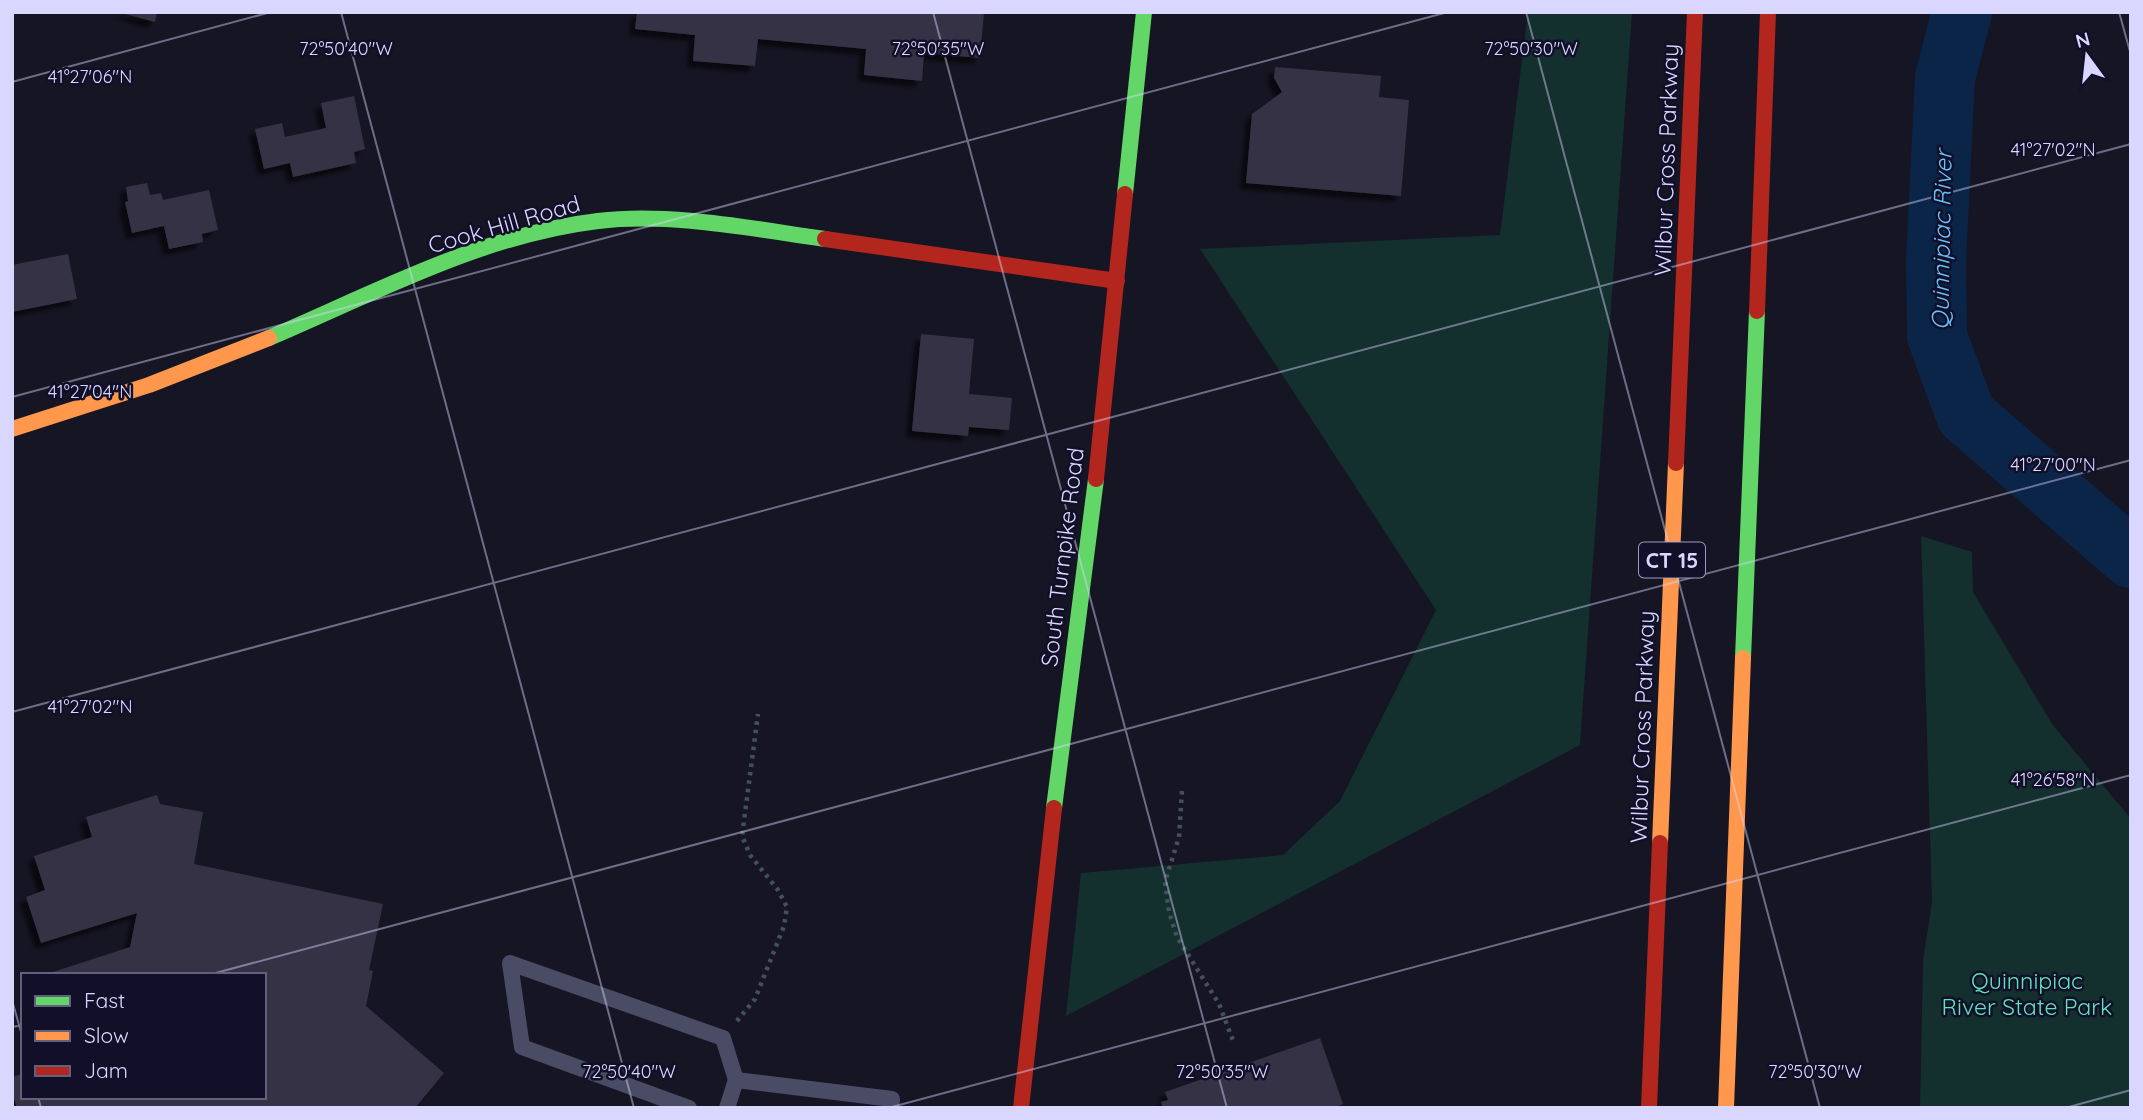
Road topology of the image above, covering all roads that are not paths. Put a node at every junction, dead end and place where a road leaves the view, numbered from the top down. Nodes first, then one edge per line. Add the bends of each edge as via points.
1 (1144, 12) edge
2 (1695, 12) edge
3 (1768, 12) edge
4 (1117, 281) junction
5 (12, 429) edge
6 (736, 1080) junction
7 (689, 1108) edge
8 (727, 1108) edge
9 (891, 1108) edge
10 (1021, 1108) edge
11 (1649, 1108) edge
12 (1726, 1108) edge

1 - 4 main road, South Turnpike Road
2 - 11 main road, Wilbur Cross Parkway / CT 15
3 - 12 main road
4 - 5 main road, Cook Hill Road via 794,234 672,221 598,221 525,236 425,270 205,365 117,398
4 - 10 main road, South Turnpike Road
6 - 7 lane via 723,1038 510,963 522,1047
6 - 8 lane
6 - 9 lane via 892,1099

